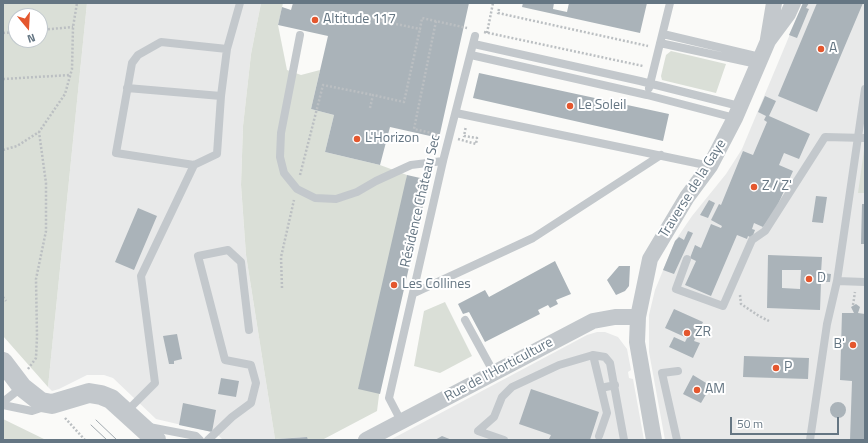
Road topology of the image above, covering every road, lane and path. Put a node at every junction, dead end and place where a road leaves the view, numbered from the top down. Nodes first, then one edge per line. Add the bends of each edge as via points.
1 (77, 3) edge
2 (240, 3) edge
3 (493, 3) edge
4 (670, 3) edge
5 (774, 3) edge
6 (793, 3) edge
7 (499, 9) dead end
8 (353, 14) dead end
9 (436, 22) junction
10 (73, 27) junction
11 (464, 28) dead end
12 (48, 29) edge
13 (420, 29) junction
14 (487, 33) dead end
15 (492, 34) dead end
16 (662, 34) junction
17 (300, 36) dead end
18 (768, 41) junction
19 (660, 44) junction
20 (649, 46) dead end
21 (227, 49) junction
22 (471, 55) junction
23 (759, 60) junction
24 (644, 66) dead end
25 (70, 75) junction
26 (3, 79) edge
27 (650, 83) junction
28 (127, 88) junction
29 (865, 89) edge
30 (372, 95) junction
31 (647, 95) junction
32 (221, 96) junction
33 (370, 108) dead end
34 (737, 112) junction
35 (456, 113) junction
36 (39, 132) junction
37 (440, 135) dead end
38 (466, 136) dead end
39 (861, 138) edge
40 (465, 141) dead end
41 (3, 150) edge
42 (661, 155) junction
43 (443, 161) junction
44 (194, 165) junction
45 (710, 166) junction
46 (297, 189) junction
47 (687, 259) dead end
48 (837, 281) junction
49 (865, 282) edge
50 (733, 283) junction
51 (282, 288) dead end
52 (414, 293) junction
53 (3, 297) edge
54 (6, 301) dead end
55 (638, 317) junction
56 (465, 320) dead end
57 (769, 321) dead end
58 (249, 330) dead end
59 (593, 355) junction
60 (3, 362) edge
61 (678, 371) dead end
62 (494, 373) junction
63 (20, 384) junction
64 (615, 385) junction
65 (601, 388) junction
66 (3, 402) edge
67 (52, 404) junction
68 (3, 405) edge
69 (126, 412) junction
70 (401, 421) junction
71 (141, 426) junction
72 (598, 436) dead end
73 (85, 440) edge
74 (156, 440) edge
75 (200, 440) edge
76 (208, 440) edge
77 (366, 440) edge
78 (504, 440) edge
79 (624, 440) edge
80 (654, 440) edge
81 (677, 440) edge
82 (810, 440) edge

1 - 10 path
2 - 21 lane
3 - 14 path
4 - 16 lane
5 - 18 street, Traverse de la Gaye
6 - 18 street, Traverse de la Gaye
7 - 20 path via 498,13
8 - 13 path
9 - 11 path
9 - 13 path via 422,18
9 - 37 path via 414,129
10 - 12 path
10 - 25 path
13 - 30 path via 404,102
15 - 24 path
16 - 19 lane
16 - 23 lane
17 - 46 lane via 281,133 280,157 284,173
18 - 23 street, Traverse de la Gaye
19 - 23 lane
19 - 27 lane
21 - 28 lane via 161,42 138,55 132,63
21 - 32 lane
22 - 27 lane, Résidence Château Sec via 474,40
22 - 31 lane
22 - 35 lane, Résidence Château Sec
23 - 34 street, Traverse de la Gaye
25 - 26 path
25 - 36 path via 64,94
27 - 31 lane
27 - 34 lane, Résidence Château Sec
28 - 32 lane
28 - 44 lane via 116,153
29 - 39 lane
30 - 33 path
30 - 46 path via 323,85
31 - 34 lane
32 - 44 lane via 217,154
34 - 45 street, Traverse de la Gaye
35 - 42 lane
35 - 43 lane, Résidence Château Sec
36 - 41 path via 17,146
36 - 63 path via 46,183 46,232 36,279 36,358
38 - 40 path via 477,138 476,144
39 - 48 lane
39 - 50 lane via 825,137 765,230 752,240
42 - 45 lane
42 - 52 lane via 533,238
43 - 46 lane via 411,165 357,192 336,199 315,198
43 - 52 lane, Résidence Château Sec
44 - 69 lane via 141,276 155,383
45 - 55 street, Traverse de la Gaye via 687,197 650,259
46 - 51 path via 281,257
47 - 50 lane via 676,289 723,306
48 - 49 lane
48 - 82 lane via 827,324
50 - 57 path via 740,293 741,304
52 - 70 lane, Résidence Château Sec via 390,398
53 - 54 path
55 - 62 street, Rue de l'Horticulture via 615,317 593,321
55 - 80 street via 637,342
56 - 62 lane
58 - 76 lane via 241,262 228,250 198,256 225,360 251,365 256,383 251,403
59 - 64 lane via 605,357 610,364
59 - 65 lane
59 - 78 lane via 545,371 512,387 502,397 494,417 478,431
60 - 63 street
61 - 81 lane via 662,373
62 - 70 street, Rue de l'Horticulture
63 - 66 lane
63 - 67 street via 40,402
64 - 65 lane
64 - 79 lane
65 - 72 lane via 607,413
67 - 68 lane via 32,411
67 - 69 street via 89,393 111,399
67 - 73 path
69 - 71 street
70 - 77 street, Rue de l'Horticulture
71 - 74 street
71 - 75 lane via 196,436

